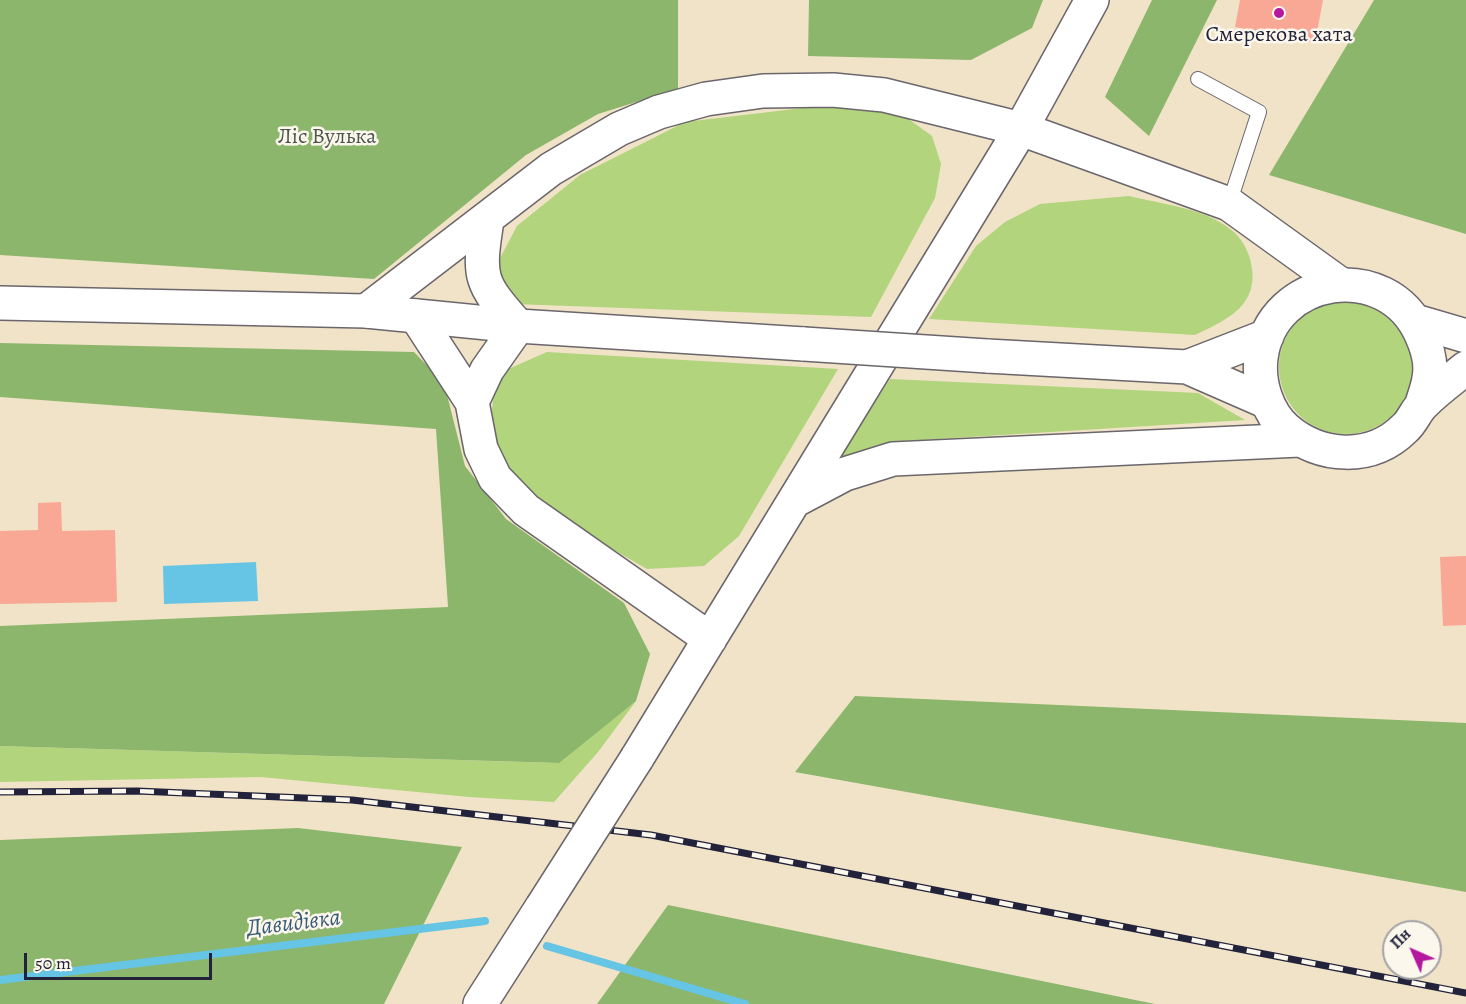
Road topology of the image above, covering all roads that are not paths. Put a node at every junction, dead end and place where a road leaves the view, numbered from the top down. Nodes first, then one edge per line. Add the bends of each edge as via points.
1 (1092, 0) edge
2 (1198, 79) dead end
3 (1021, 129) junction
4 (1229, 204) junction
5 (487, 220) junction
6 (1341, 284) junction
7 (0, 303) edge
8 (366, 311) junction
9 (417, 316) junction
10 (1416, 321) junction
11 (518, 326) junction
12 (1267, 336) junction
13 (1466, 336) edge
14 (1187, 367) junction
15 (1466, 368) edge
16 (472, 402) junction
17 (1267, 402) junction
18 (1422, 404) junction
19 (1300, 440) junction
20 (794, 501) junction
21 (710, 639) junction
22 (480, 1004) edge

1 - 3 main road
2 - 4 lane via 1259,112
3 - 4 main road
3 - 5 main road via 884,95 833,90 763,91 706,99 659,112 619,129 550,169
3 - 20 main road
4 - 6 main road
5 - 8 main road
5 - 11 main road via 480,264 490,294
6 - 10 main road via 1369,287 1395,300
6 - 12 main road via 1314,290 1290,304
7 - 8 main road
8 - 9 main road
9 - 11 main road
9 - 16 main road
10 - 13 main road
10 - 18 main road via 1427,348 1430,376
11 - 14 main road, bridge
11 - 16 main road via 487,370
12 - 14 main road
12 - 17 main road via 1261,358
14 - 17 main road
15 - 18 main road
16 - 21 main road via 481,449 495,478 525,510
17 - 19 main road via 1281,424
18 - 19 main road via 1406,428 1383,445 1355,453 1326,452
19 - 20 main road via 893,459 845,474
20 - 21 main road
21 - 22 main road, bridge

